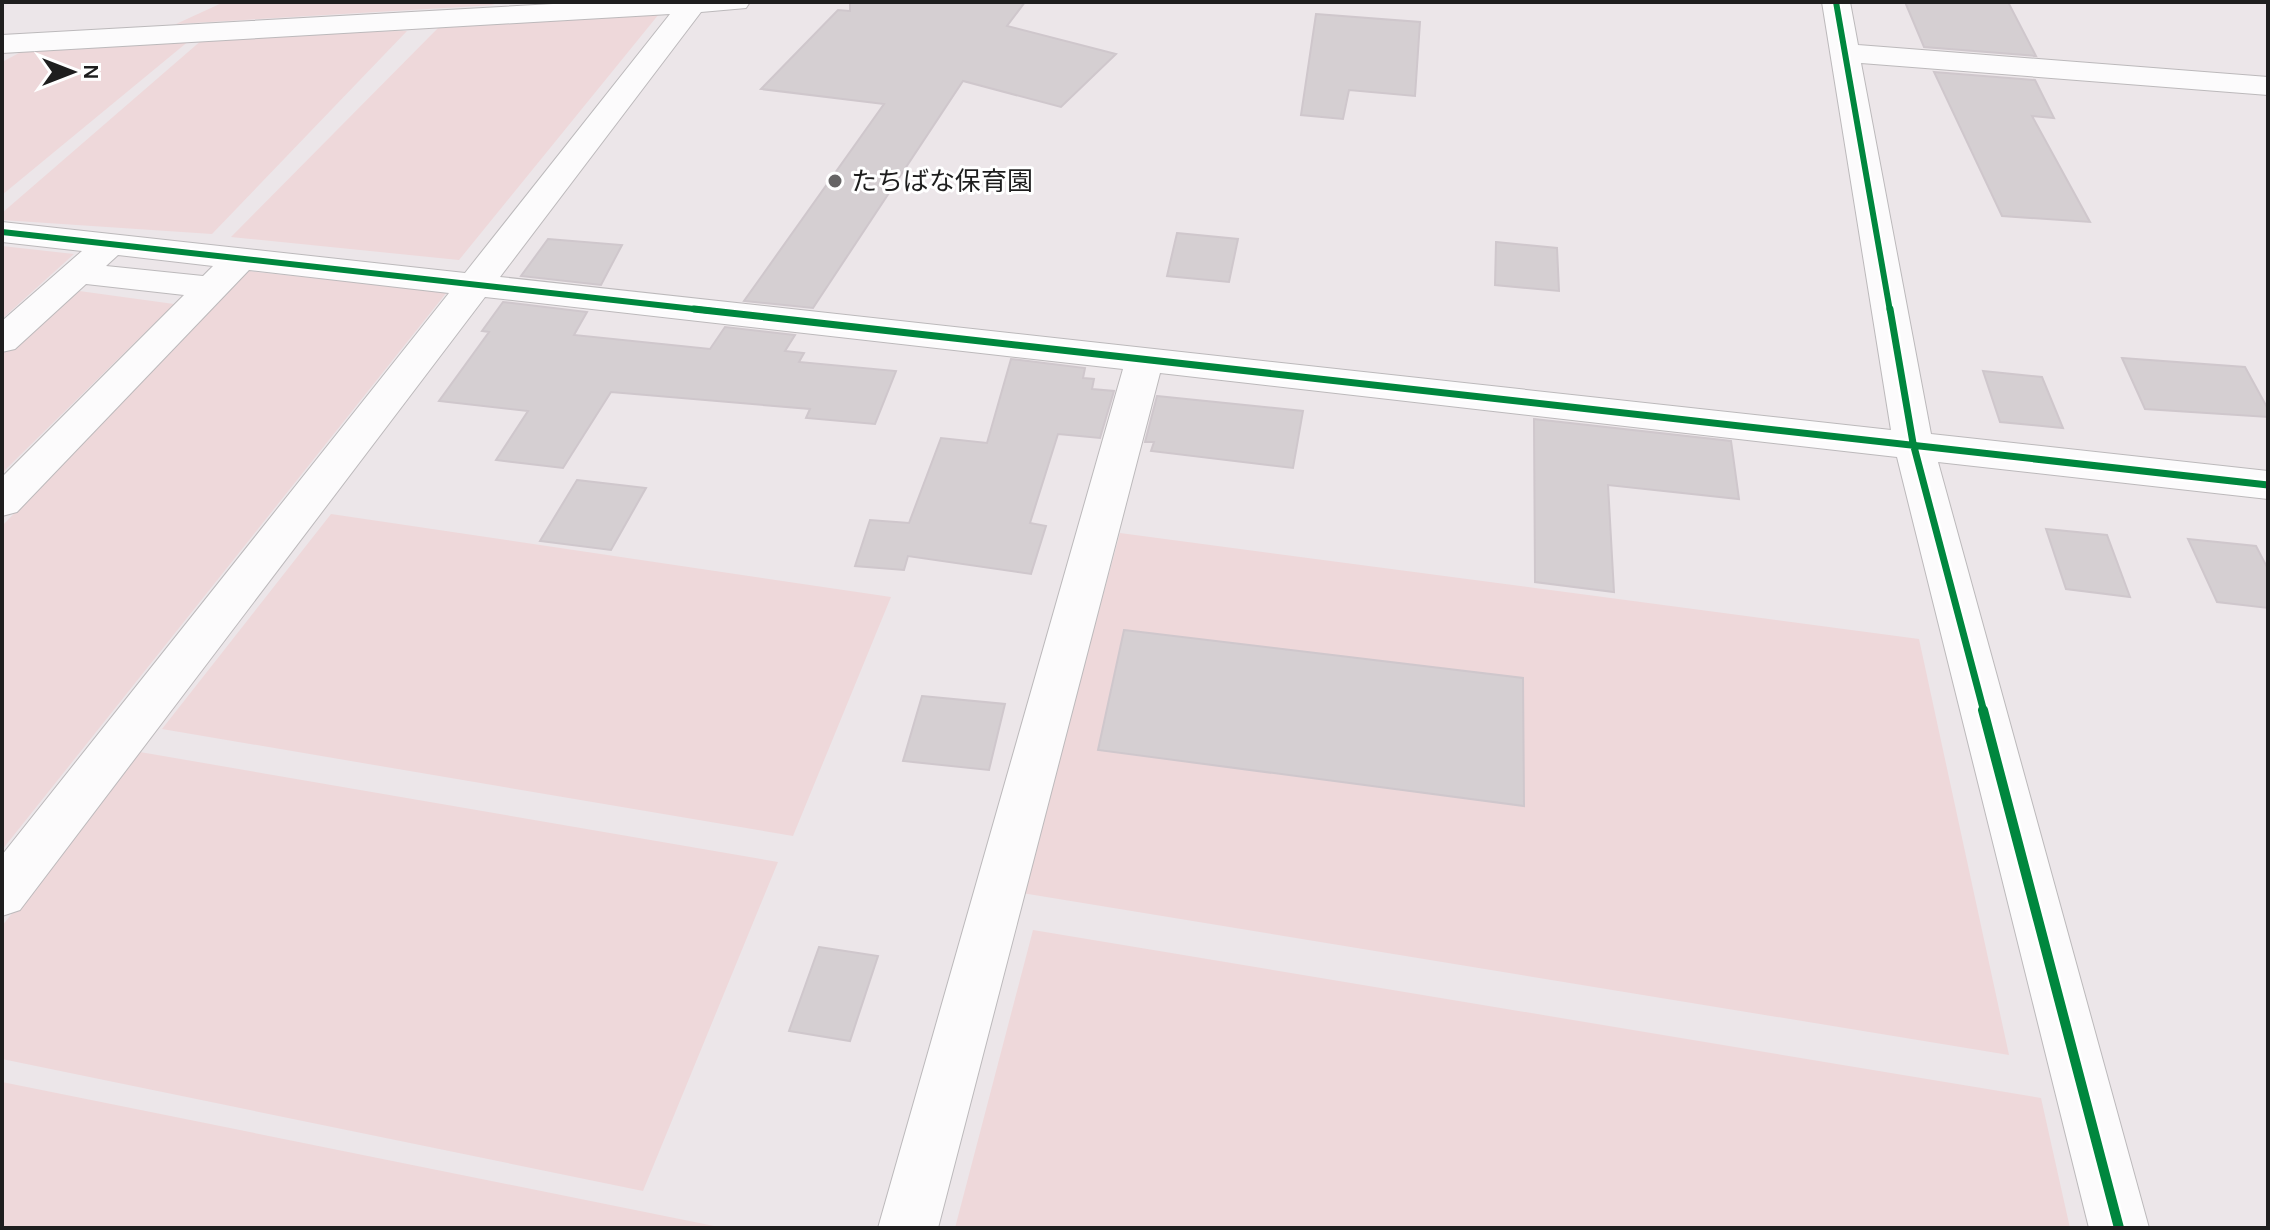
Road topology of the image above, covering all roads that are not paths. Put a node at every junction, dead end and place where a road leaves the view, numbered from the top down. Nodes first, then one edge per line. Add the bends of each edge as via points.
1 (736, 2) edge
2 (1836, 2) edge
3 (692, 5) junction
4 (201, 8) dead end
5 (138, 37) junction
6 (16, 44) edge
7 (1845, 53) junction
8 (2, 57) edge
9 (2268, 86) edge
10 (2, 232) edge
11 (110, 244) junction
12 (241, 258) junction
13 (78, 273) junction
14 (477, 284) junction
15 (212, 288) junction
16 (2, 341) edge
17 (1145, 359) junction
18 (1913, 443) junction
19 (2268, 485) edge
20 (2, 502) edge
21 (4, 888) edge
22 (908, 1228) edge
23 (2119, 1228) edge

1 - 3 street
2 - 7 street
3 - 5 street
3 - 14 street
4 - 5 street
5 - 6 street
6 - 8 street
7 - 9 street
7 - 18 street
10 - 11 street
11 - 12 street
11 - 13 street
12 - 14 street
12 - 15 street
13 - 15 street
13 - 16 street
14 - 17 street
14 - 21 street
15 - 20 street
17 - 18 street
17 - 22 street
18 - 19 street
18 - 23 street

